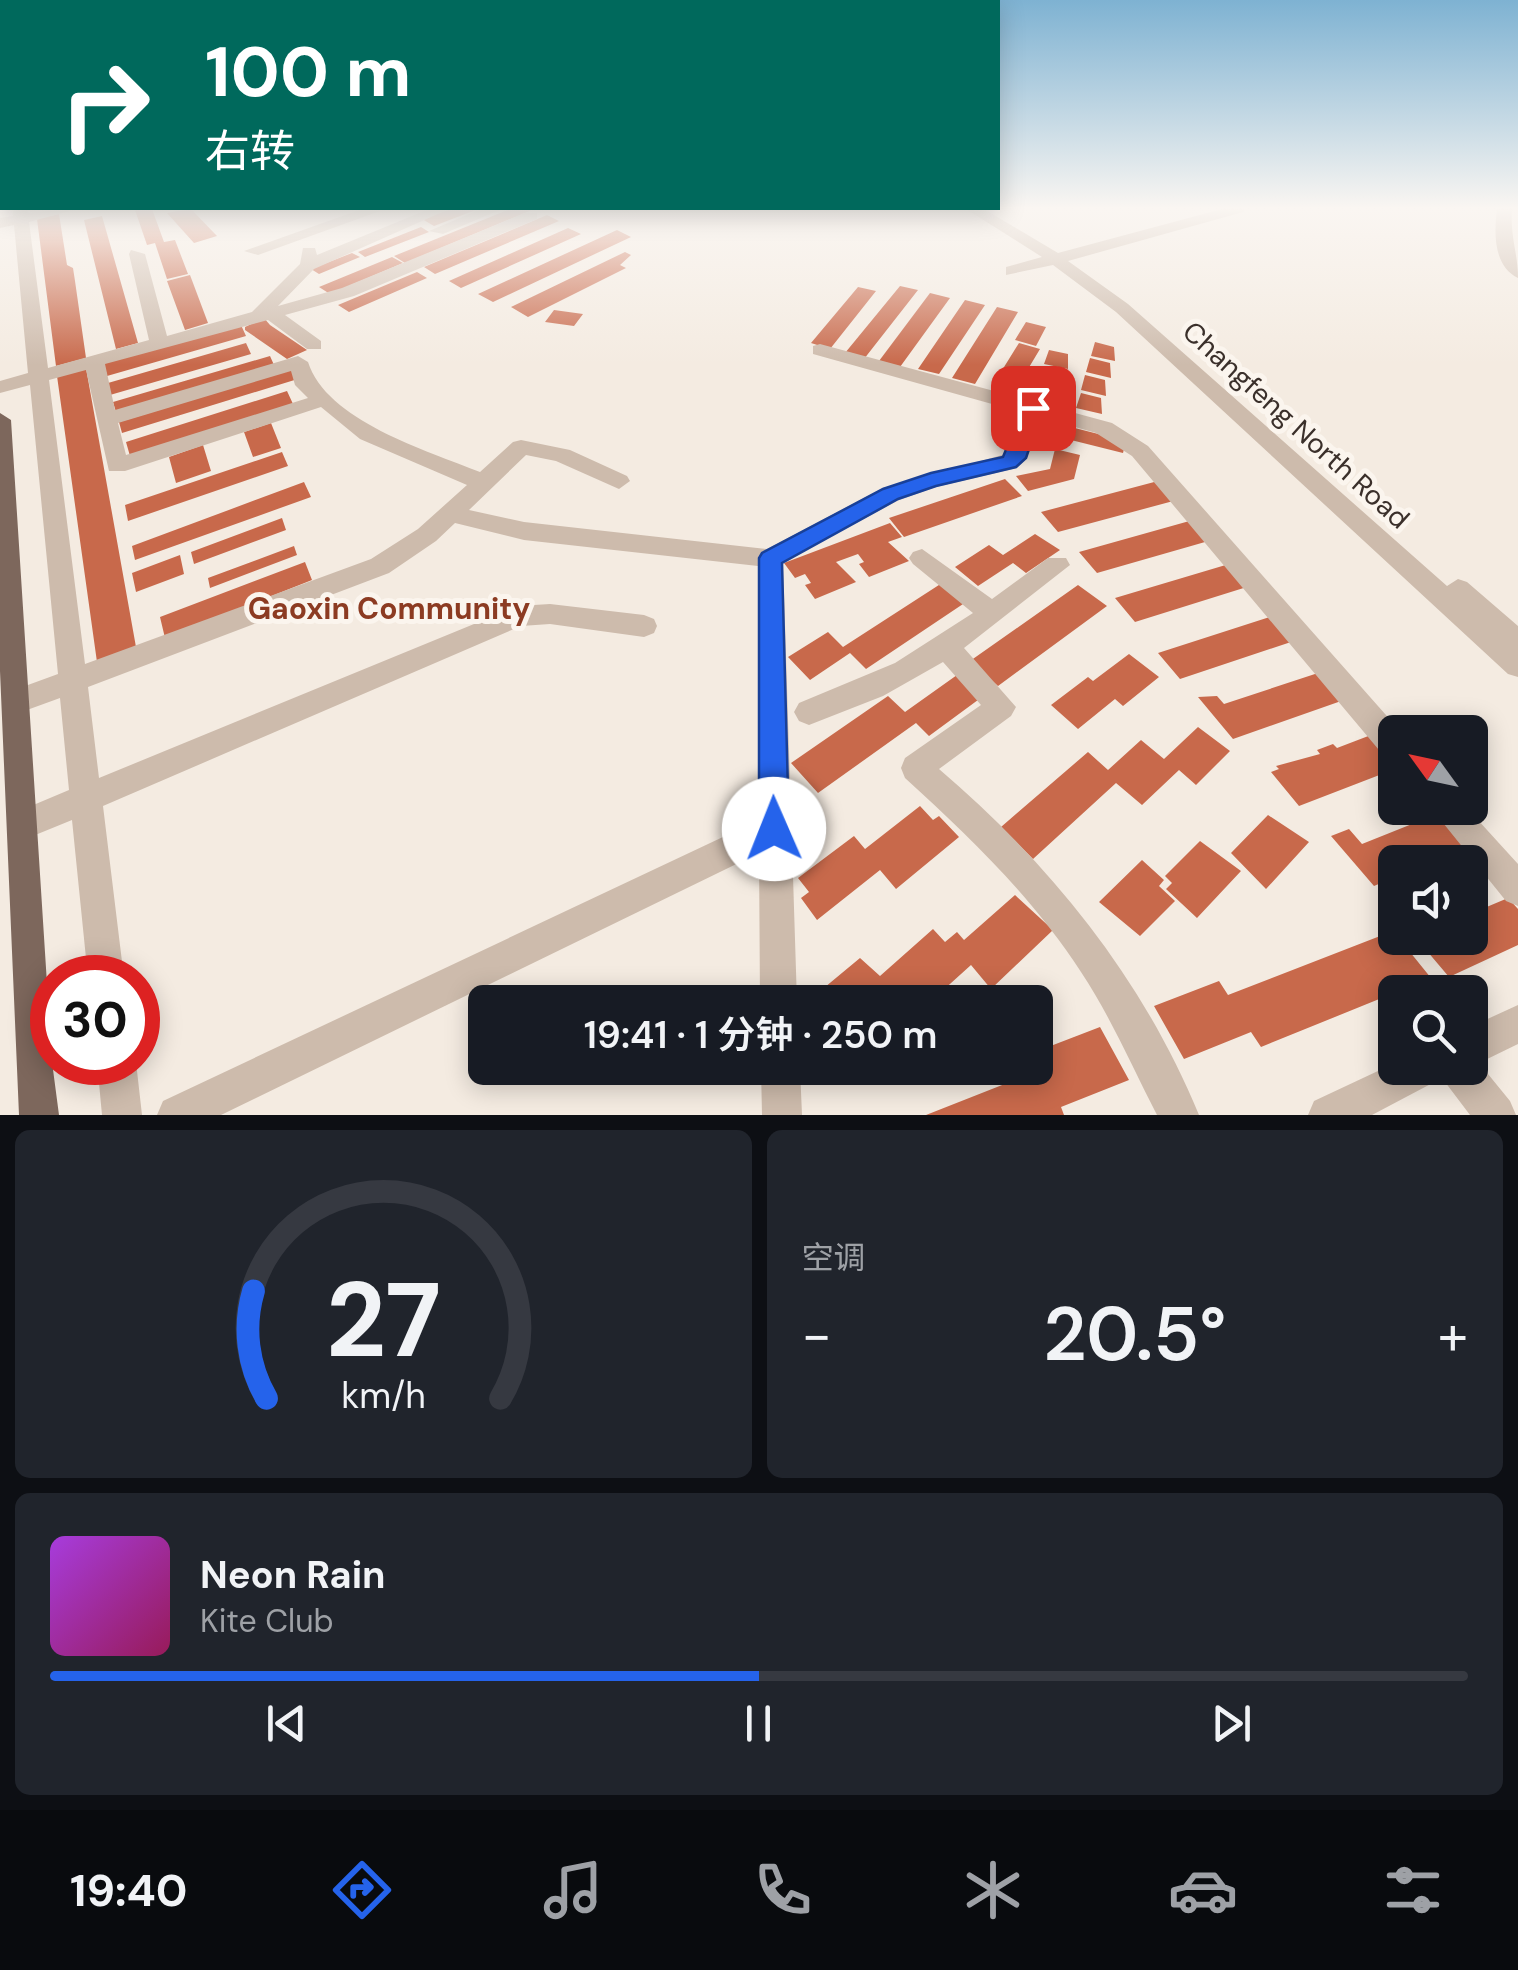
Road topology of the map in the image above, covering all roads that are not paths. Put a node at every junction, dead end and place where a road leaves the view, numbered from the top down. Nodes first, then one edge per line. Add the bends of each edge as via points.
1 (20, 261) edge
2 (139, 261) edge
3 (315, 261) edge
4 (424, 261) edge
5 (1040, 261) edge
6 (1065, 261) edge
7 (1067, 261) edge
8 (308, 264) joint
9 (1009, 269) dead end
10 (268, 312) junction
11 (158, 343) junction
12 (314, 345) dead end
13 (820, 350) dead end
14 (94, 361) junction
15 (38, 376) junction
16 (0, 387) edge
17 (322, 400) junction
18 (1033, 408) junction
19 (0, 420) edge
20 (106, 420) junction
21 (619, 481) dead end
22 (484, 483) junction
23 (452, 514) junction
24 (770, 558) junction
25 (922, 558) dead end
26 (1057, 565) dead end
27 (991, 612) junction
28 (644, 626) dead end
29 (1518, 642) edge
30 (945, 646) junction
31 (1518, 666) edge
32 (73, 682) junction
33 (16, 702) junction
34 (809, 712) dead end
35 (1378, 727) edge
36 (86, 798) junction
37 (23, 825) junction
38 (1463, 825) edge
39 (774, 829) junction
40 (1518, 889) edge
41 (103, 955) edge
42 (779, 985) edge
43 (1518, 1024) edge
44 (1488, 1038) edge
45 (119, 1085) edge
46 (781, 1085) edge
47 (1391, 1085) edge
48 (1472, 1085) edge
49 (40, 1115) edge
50 (122, 1115) edge
51 (177, 1115) edge
52 (782, 1115) edge
53 (1179, 1115) edge
54 (1328, 1115) edge
55 (1496, 1115) edge

1 - 15 street
2 - 11 street
3 - 8 street
4 - 10 street via 360,288
5 - 9 street
6 - 31 street, Changfeng North Road
7 - 29 street, Changfeng North Road via 1134,305
8 - 10 street
10 - 11 street
10 - 12 street
11 - 14 street
13 - 18 street
14 - 15 street
14 - 20 street
15 - 16 street
15 - 32 street
17 - 20 street via 305,385 298,362
17 - 20 street via 116,466
17 - 22 street via 368,434
18 - 24 street via 1009,462 891,494
18 - 35 street via 1104,428 1140,451
19 - 33 main road
21 - 22 street via 562,455 520,447
22 - 23 street
23 - 24 street via 524,531
23 - 32 street via 357,577
24 - 39 street
25 - 27 street
26 - 27 street
27 - 30 street
28 - 36 street via 534,612 518,616
30 - 34 street via 879,685
30 - 53 street via 1001,708 916,768 1011,854 1065,918
32 - 33 street
32 - 36 street
33 - 37 main road
36 - 37 street
36 - 41 street
37 - 49 main road
38 - 40 street
39 - 42 street
39 - 51 street
43 - 44 street
45 - 50 street
46 - 52 street
47 - 54 street
48 - 55 street

